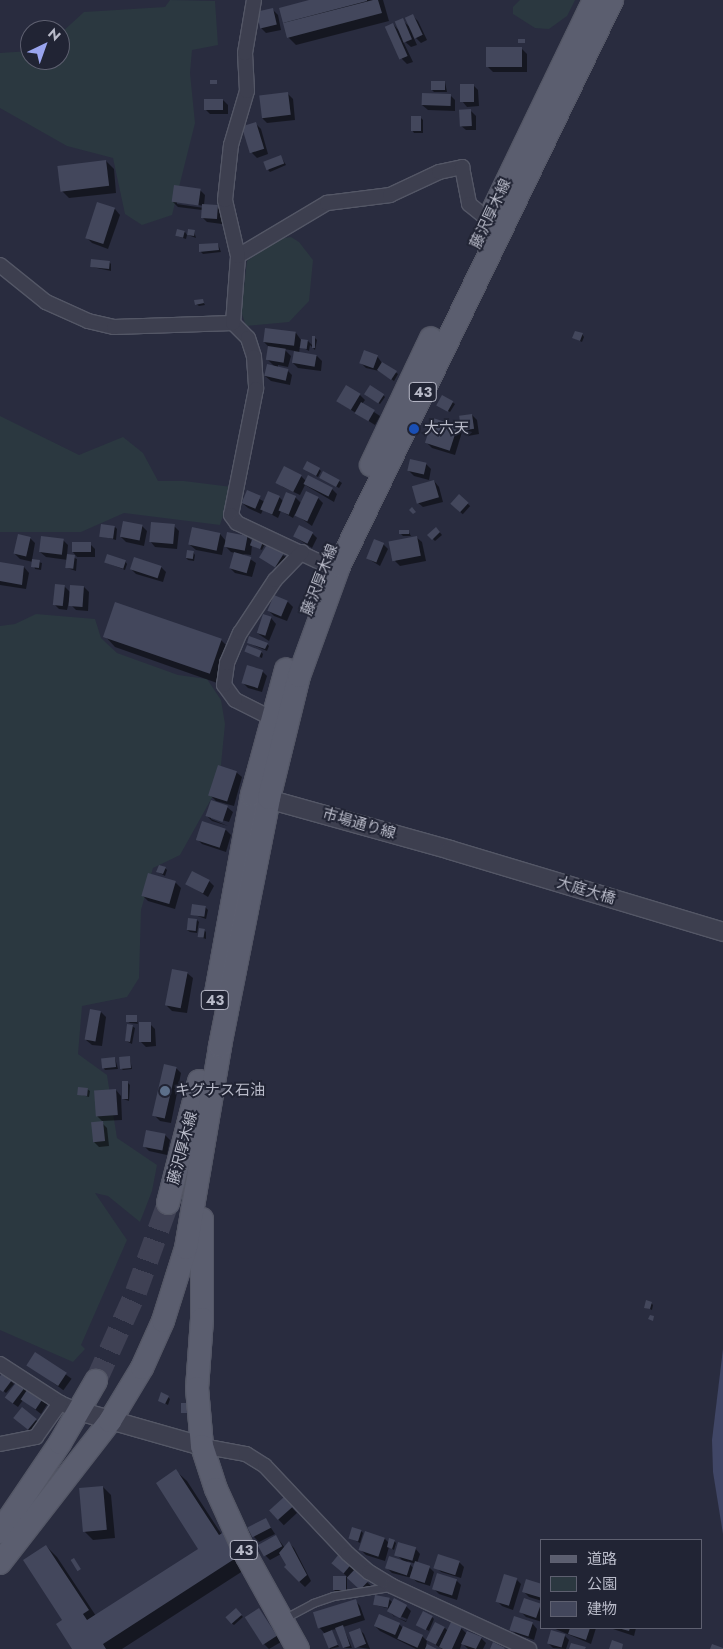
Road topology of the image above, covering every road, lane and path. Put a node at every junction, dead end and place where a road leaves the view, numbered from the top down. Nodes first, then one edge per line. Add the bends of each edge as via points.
1 (254, 0) edge
2 (594, 0) edge
3 (612, 0) edge
4 (489, 220) junction
5 (238, 256) junction
6 (0, 265) edge
7 (233, 322) junction
8 (302, 552) junction
9 (331, 567) junction
10 (271, 718) junction
11 (260, 796) junction
12 (450, 850) joint
13 (723, 932) edge
14 (202, 1150) junction
15 (168, 1203) tunnel mouth
16 (0, 1364) edge
17 (96, 1381) tunnel mouth
18 (70, 1407) junction
19 (110, 1421) junction
20 (0, 1444) edge
21 (202, 1446) junction
22 (0, 1533) edge
23 (0, 1563) edge
24 (392, 1586) junction
25 (283, 1619) junction
26 (298, 1649) edge
27 (529, 1649) edge

1 - 5 street via 245,53 247,91 231,145 225,200
2 - 4 main road, 藤沢厚木線 / 43
3 - 9 main road, 藤沢厚木線 / 43
4 - 5 street via 469,204 462,167 439,172 390,195 326,202
4 - 9 main road, 藤沢厚木線 / 43
5 - 7 street
6 - 7 street via 46,302 88,321 114,327
7 - 8 street via 248,338 254,358 256,389 231,515 237,523
8 - 9 street
8 - 10 street via 275,580 240,633 227,663 224,684 235,700
9 - 10 main road, 藤沢厚木線 / 43
9 - 11 main road, 藤沢厚木線 / 43
10 - 11 main road, 藤沢厚木線 / 43
11 - 12 street, 市場通り線
11 - 14 main road, 藤沢厚木線 / 43
11 - 15 main road, 藤沢厚木線 / 43 via 195,1104
12 - 13 street, 大庭大橋
14 - 19 main road, 藤沢厚木線 / 43 via 186,1248 172,1297 142,1368
14 - 21 main road, 藤沢厚木線 / 43 via 202,1319 198,1388
16 - 18 street
17 - 18 main road
18 - 19 street
18 - 20 street via 36,1437
18 - 22 main road via 38,1477
19 - 21 street
19 - 22 main road via 81,1439
19 - 23 main road, 藤沢厚木線 / 43
21 - 24 street via 246,1454 265,1466 348,1554
21 - 25 main road, 藤沢厚木線 / 43 via 216,1489 247,1556
24 - 25 lane via 333,1596
24 - 27 street
25 - 26 main road, 藤沢厚木線 / 43

